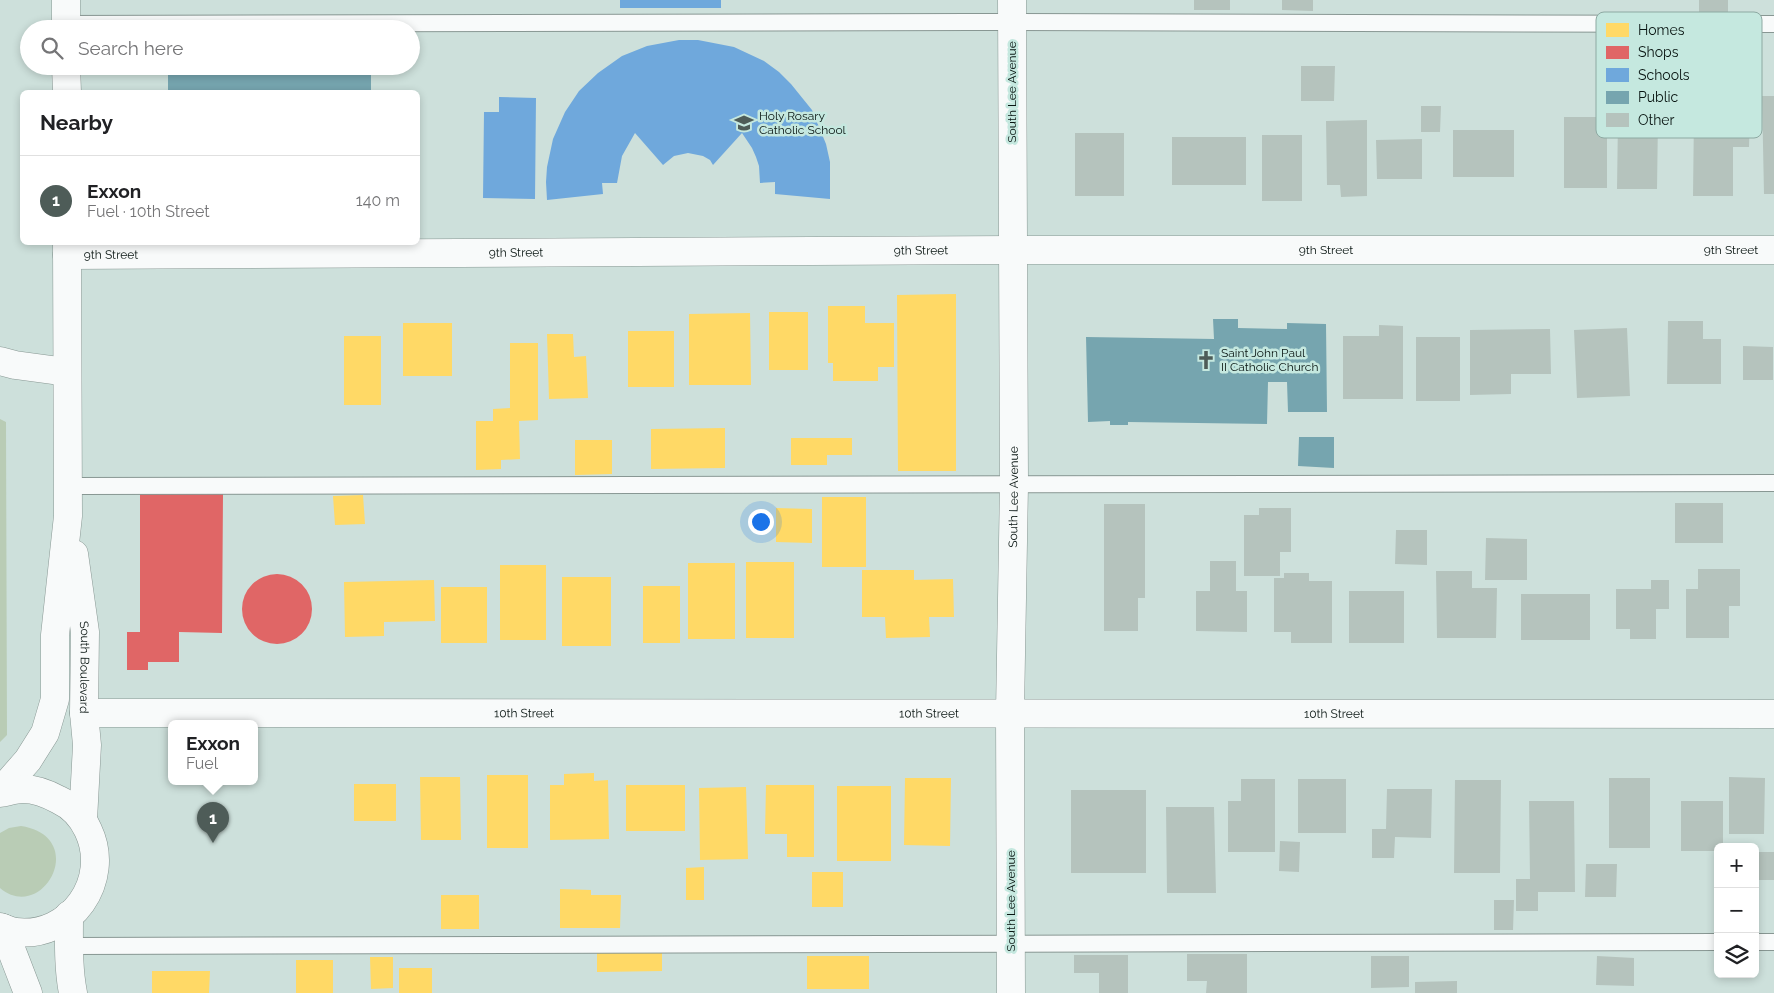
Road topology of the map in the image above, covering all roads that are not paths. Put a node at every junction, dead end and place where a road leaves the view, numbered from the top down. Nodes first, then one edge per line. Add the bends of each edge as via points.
1 (1012, 11) edge
2 (66, 18) edge
3 (1596, 21) edge
4 (66, 75) edge
5 (67, 90) edge
6 (67, 249) edge
7 (1013, 250) junction
8 (1774, 250) edge
9 (0, 361) edge
10 (67, 372) junction
11 (1774, 483) edge
12 (1014, 484) junction
13 (67, 486) junction
14 (68, 516) junction
15 (84, 712) junction
16 (1010, 712) junction
17 (1774, 714) edge
18 (0, 793) edge
19 (83, 820) junction
20 (69, 915) junction
21 (1, 928) edge
22 (1714, 942) edge
23 (1759, 942) edge
24 (1774, 942) edge
25 (1011, 944) junction
26 (68, 946) junction
27 (28, 993) edge
28 (74, 993) edge
29 (1011, 993) edge

1 - 2 lane
1 - 3 lane
1 - 7 street, South Lee Avenue
4 - 5 street
6 - 7 street, 9th Street
6 - 10 street, South Boulevard
7 - 8 street, 9th Street
7 - 12 street, South Lee Avenue
9 - 10 street
10 - 13 street, South Boulevard
11 - 12 lane
12 - 13 lane
12 - 16 street, South Lee Avenue
13 - 14 street, South Boulevard
14 - 15 street, South Boulevard via 85,632
14 - 18 street, South Boulevard via 55,635 55,699 45,733 28,760
15 - 16 street, 10th Street
15 - 19 street, South Boulevard
16 - 17 street, 10th Street
16 - 25 street, South Lee Avenue
18 - 19 street via 23,789 46,793 67,804
19 - 20 street via 93,841 96,864 91,888 79,908
20 - 21 street via 39,931 15,932
20 - 26 street
21 - 27 street
22 - 25 lane
23 - 24 lane
25 - 26 lane
25 - 29 street, South Lee Avenue
26 - 28 street

